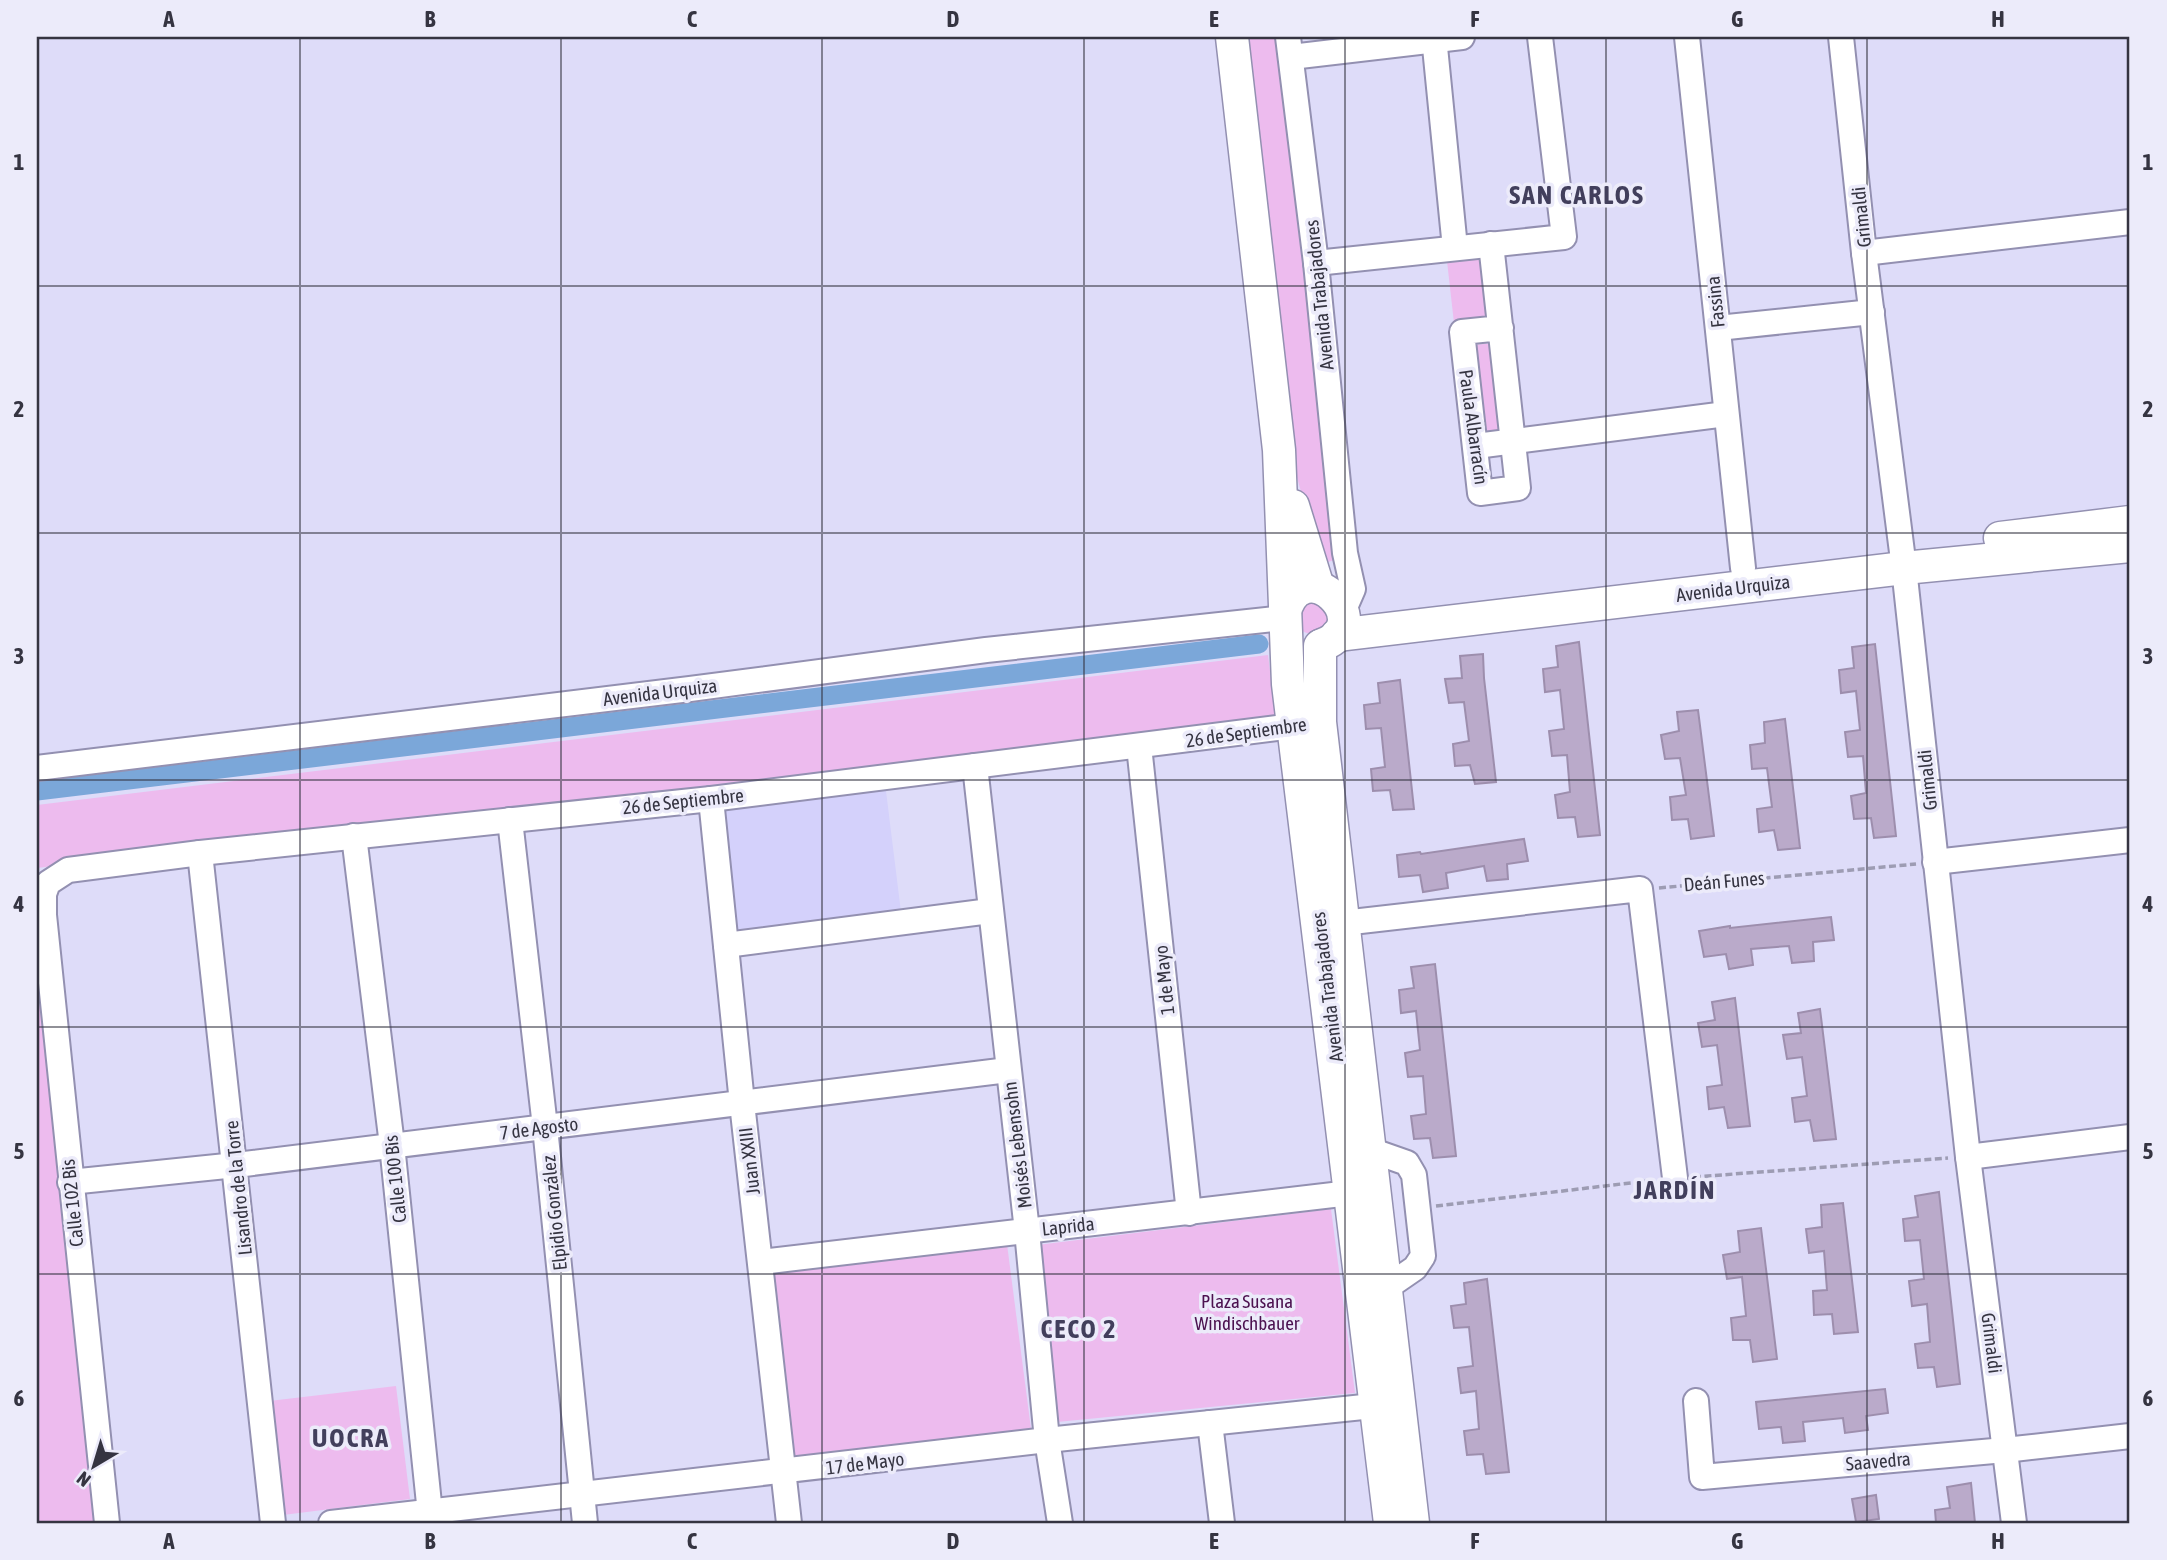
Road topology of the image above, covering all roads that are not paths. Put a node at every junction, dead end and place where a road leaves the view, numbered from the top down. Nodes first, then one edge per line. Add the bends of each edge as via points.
1 (1232, 37) edge
2 (1462, 37) edge
3 (1540, 37) edge
4 (1687, 37) edge
5 (1841, 37) edge
6 (1434, 38) edge
7 (1289, 47) edge
8 (2130, 222) edge
9 (1491, 244) junction
10 (1455, 248) junction
11 (1864, 253) junction
12 (1316, 264) junction
13 (1872, 312) junction
14 (1501, 328) junction
15 (1718, 328) junction
16 (1726, 414) junction
17 (1513, 441) junction
18 (1476, 446) junction
19 (1279, 450) junction
20 (2130, 522) edge
21 (2130, 546) edge
22 (1345, 553) junction
23 (1902, 559) junction
24 (1743, 568) junction
25 (1320, 588) junction
26 (1284, 619) junction
27 (1336, 627) junction
28 (1307, 724) junction
29 (1139, 746) junction
30 (975, 766) junction
31 (37, 768) edge
32 (711, 799) junction
33 (510, 820) junction
34 (354, 836) junction
35 (2130, 840) edge
36 (200, 853) junction
37 (1936, 862) junction
38 (48, 883) joint
39 (990, 911) junction
40 (1331, 922) junction
41 (726, 946) junction
42 (1008, 1070) junction
43 (742, 1103) junction
44 (545, 1127) junction
45 (2130, 1138) edge
46 (391, 1145) junction
47 (1370, 1150) junction
48 (1968, 1157) junction
49 (236, 1165) junction
50 (1675, 1178) dead end
51 (70, 1182) junction
52 (1363, 1191) junction
53 (1189, 1213) junction
54 (1027, 1231) junction
55 (761, 1262) junction
56 (1386, 1288) junction
57 (1696, 1401) dead end
58 (1388, 1404) junction
59 (1210, 1423) junction
60 (2130, 1436) edge
61 (1047, 1440) junction
62 (2005, 1450) junction
63 (783, 1473) junction
64 (582, 1494) junction
65 (430, 1518) edge
66 (107, 1523) edge
67 (273, 1523) edge
68 (331, 1523) edge
69 (584, 1523) edge
70 (789, 1523) edge
71 (1060, 1523) edge
72 (1222, 1523) edge
73 (1390, 1523) edge
74 (1413, 1523) edge
75 (2014, 1523) edge

1 - 19 main road, Avenida Trabajadores
2 - 6 street
3 - 9 street via 1564,237
4 - 15 street, Fassina
5 - 11 street, Grimaldi
6 - 7 street
6 - 10 street
7 - 12 street, Avenida Trabajadores
8 - 11 street
9 - 10 street
9 - 14 street, Paula Albarracín
10 - 12 street
11 - 13 street, Grimaldi
12 - 22 street, Avenida Trabajadores
13 - 15 street
13 - 23 street, Grimaldi
14 - 17 street, Paula Albarracín
14 - 18 street, Paula Albarracín via 1462,332
15 - 16 street, Fassina
16 - 17 street
16 - 24 street, Fassina
17 - 18 street
17 - 18 street, Paula Albarracín via 1518,488 1480,493
19 - 25 main road, Avenida Trabajadores via 1299,532
19 - 26 main road, Avenida Trabajadores
20 - 23 main road, Avenida Urquiza
21 - 23 main road, Avenida Urquiza
22 - 25 street via 1337,577
22 - 27 street, Avenida Trabajadores via 1353,589
23 - 24 main road, Avenida Urquiza
23 - 27 main road, Avenida Urquiza
23 - 37 street, Grimaldi
24 - 27 main road, Avenida Urquiza via 1444,607
25 - 26 main road via 1299,590 1286,604
25 - 27 main road via 1335,596
26 - 27 main road via 1289,633 1302,644
26 - 28 main road, Avenida Trabajadores via 1288,684
26 - 31 street, Avenida Urquiza via 986,650
27 - 28 main road, Avenida Trabajadores
28 - 29 street, 26 de Septiembre
28 - 40 main road, Avenida Trabajadores
29 - 30 street, 26 de Septiembre
29 - 53 street, 1 de Mayo
30 - 32 street, 26 de Septiembre
30 - 39 street, Moisés Lebensohn
32 - 33 street, 26 de Septiembre
32 - 41 street, Juan XXIII
33 - 34 street, 26 de Septiembre
33 - 44 street, Elpidio González
34 - 36 street, 26 de Septiembre
34 - 46 street, Calle 100 Bis
35 - 37 street
36 - 38 street, 26 de Septiembre via 68,870
36 - 49 street, Lisandro de la Torre
37 - 48 street, Grimaldi
38 - 51 street, Calle 102 Bis via 44,915
39 - 41 street
39 - 42 street, Moisés Lebensohn
40 - 47 main road, Avenida Trabajadores
40 - 50 street via 1640,889
40 - 52 main road, Avenida Trabajadores
41 - 43 street, Juan XXIII
42 - 43 street, 7 de Agosto
42 - 54 street, Moisés Lebensohn
43 - 44 street, 7 de Agosto
43 - 55 street, Juan XXIII
44 - 46 street, 7 de Agosto
44 - 64 street, Elpidio González
45 - 48 street
46 - 49 street, 7 de Agosto
46 - 65 street, Calle 100 Bis
47 - 52 main road, Avenida Trabajadores
47 - 56 street via 1407,1163 1414,1175 1423,1256 1415,1268
48 - 62 street, Grimaldi
49 - 51 street, 7 de Agosto
49 - 67 street, Lisandro de la Torre
51 - 66 street, Calle 102 Bis
52 - 53 street, Laprida
52 - 56 main road, Avenida Trabajadores
52 - 58 main road, Avenida Trabajadores
53 - 54 street, Laprida
54 - 55 street, Laprida
54 - 61 street, Moisés Lebensohn
55 - 63 street, Juan XXIII
56 - 58 main road, Avenida Trabajadores
57 - 62 street, Saavedra via 1702,1477
58 - 59 street, 17 de Mayo
58 - 73 main road, Avenida Trabajadores
58 - 74 main road, Avenida Trabajadores
59 - 61 street, 17 de Mayo
59 - 72 street
60 - 62 street, Saavedra
61 - 63 street, 17 de Mayo
61 - 71 street, Moisés Lebensohn
62 - 75 street, Grimaldi
63 - 64 street, 17 de Mayo
63 - 70 street, Juan XXIII
64 - 65 street, 17 de Mayo
64 - 69 street, Elpidio González
65 - 68 street, 17 de Mayo

